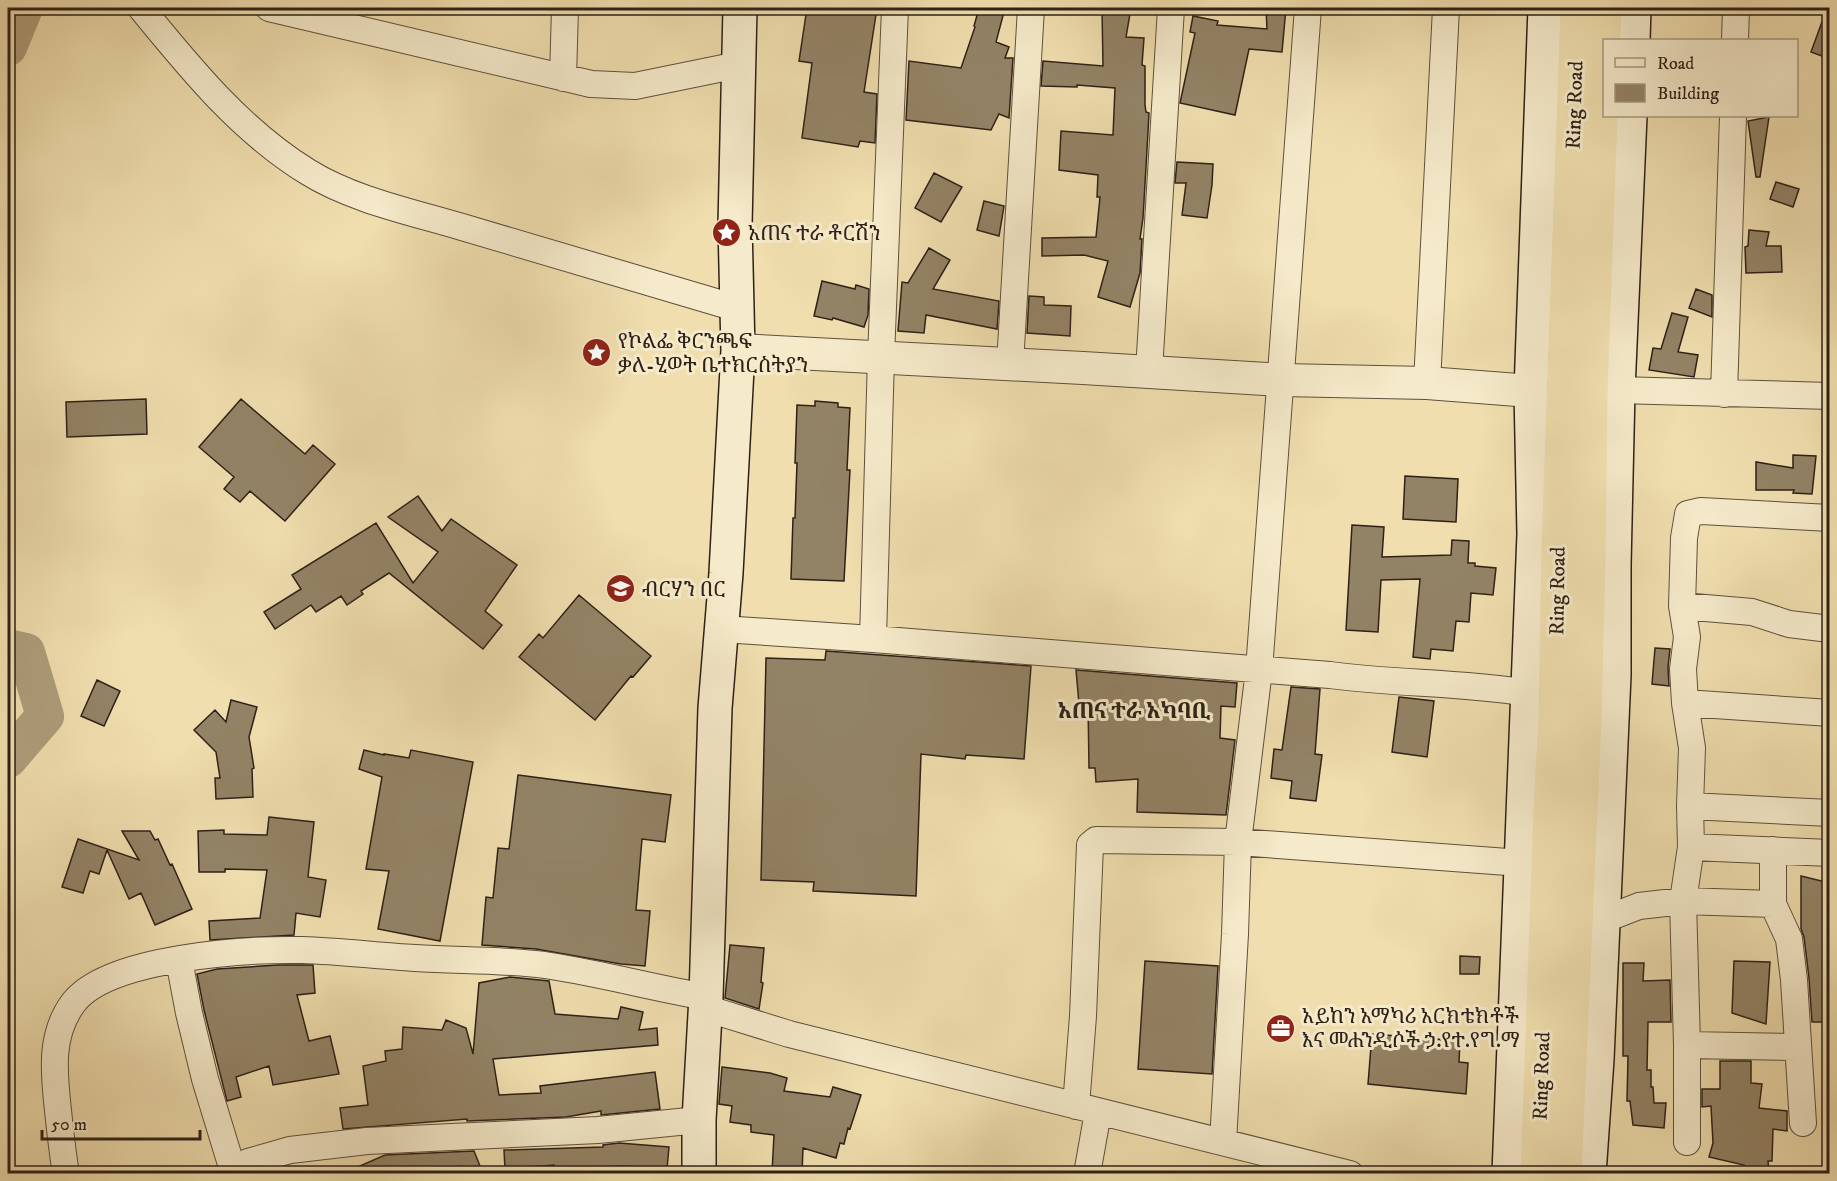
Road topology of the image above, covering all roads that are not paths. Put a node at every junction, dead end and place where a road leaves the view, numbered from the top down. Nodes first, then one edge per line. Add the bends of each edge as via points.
1 (141, 8) edge
2 (269, 8) edge
3 (565, 8) edge
4 (740, 8) edge
5 (895, 8) edge
6 (1031, 8) edge
7 (1171, 8) edge
8 (1308, 8) edge
9 (1446, 8) edge
10 (1545, 8) edge
11 (1578, 8) edge
12 (1605, 8) edge
13 (1634, 8) edge
14 (1736, 8) edge
15 (1633, 39) edge
16 (1735, 39) edge
17 (738, 65) junction
18 (563, 78) junction
19 (1630, 117) edge
20 (1733, 117) edge
21 (736, 308) junction
22 (738, 350) junction
23 (881, 357) junction
24 (1010, 364) junction
25 (1149, 371) junction
26 (1282, 380) junction
27 (1427, 383) junction
28 (1576, 390) junction
29 (1724, 394) junction
30 (1830, 396) edge
31 (1830, 518) edge
32 (1682, 606) junction
33 (722, 629) junction
34 (1830, 629) edge
35 (873, 639) junction
36 (1259, 669) junction
37 (1528, 693) junction
38 (1685, 704) junction
39 (1830, 713) edge
40 (1690, 806) junction
41 (1830, 813) edge
42 (1238, 842) junction
43 (1691, 847) junction
44 (1773, 849) junction
45 (1830, 853) edge
46 (1521, 863) junction
47 (1683, 901) junction
48 (1773, 904) junction
49 (1604, 920) junction
50 (179, 960) junction
51 (706, 1003) junction
52 (1687, 1045) junction
53 (1798, 1047) junction
54 (1087, 1109) junction
55 (699, 1120) junction
56 (1803, 1123) dead end
57 (1223, 1142) junction
58 (1687, 1142) dead end
59 (234, 1172) edge
60 (66, 1173) edge
61 (699, 1173) edge
62 (1087, 1173) edge
63 (1350, 1173) edge
64 (1509, 1173) edge
65 (1537, 1173) edge
66 (1565, 1173) edge
67 (1589, 1173) edge

1 - 21 street via 246,125 322,180 389,205
2 - 18 street
3 - 18 street
4 - 17 main road
5 - 23 street
6 - 24 street
7 - 25 street
8 - 26 street
9 - 27 street
10 - 28 main road
11 - 28 highway, Ring Road
12 - 28 highway, Ring Road
13 - 15 main road
14 - 16 street
17 - 18 street via 635,86
17 - 21 main road
19 - 28 main road
20 - 29 street
21 - 22 main road
22 - 23 street
22 - 33 main road
23 - 24 street
23 - 35 street
24 - 25 street
25 - 26 street
26 - 27 street
26 - 36 street
27 - 28 street
28 - 29 street
28 - 37 main road via 1534,534
28 - 49 main road via 1614,565 1614,675
28 - 65 highway, Ring Road via 1558,547
28 - 66 highway, Ring Road via 1589,554
29 - 30 street
31 - 32 street via 1701,511 1688,514
32 - 34 street via 1752,612 1789,624
32 - 38 street via 1687,637 1683,669
33 - 35 street
33 - 51 main road
35 - 36 street
36 - 37 street
36 - 42 street
37 - 46 main road
38 - 39 street
38 - 40 street via 1692,748
40 - 41 street
40 - 43 street
42 - 46 street
42 - 54 street via 1106,838 1090,845 1083,1016
42 - 57 street
43 - 44 street
43 - 47 street
44 - 45 street
44 - 48 street
46 - 64 main road
47 - 48 street
47 - 49 street via 1639,906
47 - 52 street
48 - 53 street via 1789,939
49 - 67 main road
50 - 51 street via 293,950 480,960 550,966
50 - 59 street via 205,1079
50 - 60 street via 146,964 99,982 80,995 66,1014 53,1067
51 - 54 street via 789,1034
51 - 55 main road
52 - 53 street
52 - 58 street
53 - 56 street
54 - 57 street
54 - 62 street
55 - 59 street via 290,1150 248,1162
55 - 61 main road
57 - 63 street

